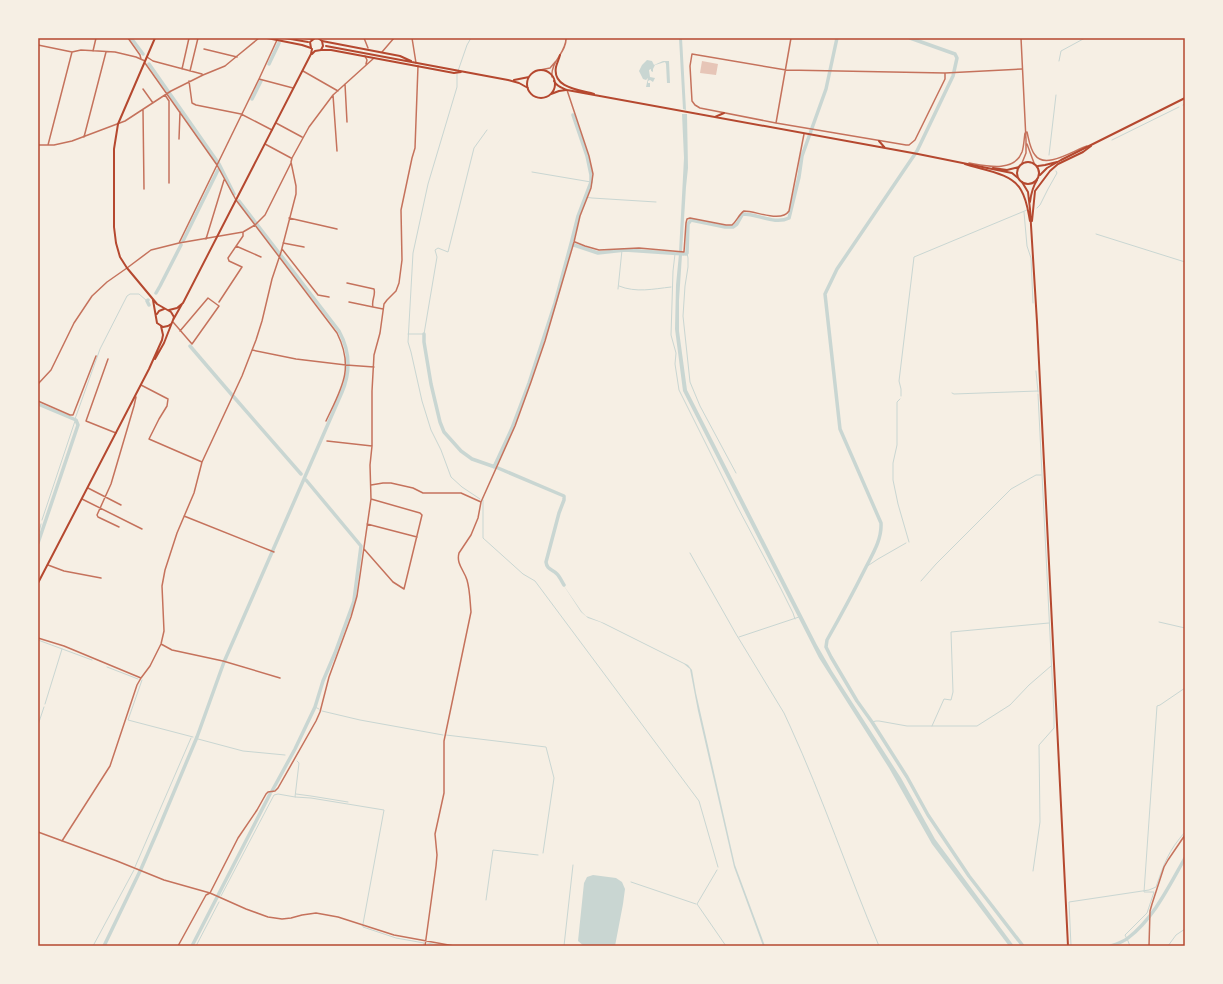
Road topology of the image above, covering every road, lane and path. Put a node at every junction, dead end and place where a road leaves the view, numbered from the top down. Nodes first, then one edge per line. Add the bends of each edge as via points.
1 (96, 38) edge
2 (128, 38) edge
3 (155, 38) edge
4 (189, 38) edge
5 (198, 38) edge
6 (259, 38) edge
7 (267, 38) edge
8 (285, 38) edge
9 (304, 38) edge
10 (315, 38) edge
11 (364, 38) edge
12 (394, 38) edge
13 (412, 38) edge
14 (566, 38) edge
15 (791, 38) edge
16 (1021, 38) edge
17 (322, 39) edge
18 (277, 40) junction
19 (308, 42) dead end
20 (38, 45) edge
21 (326, 46) dead end
22 (368, 48) dead end
23 (204, 49) dead end
24 (313, 49) junction
25 (320, 50) junction
26 (93, 51) junction
27 (72, 52) junction
28 (106, 52) junction
29 (382, 53) junction
30 (364, 56) junction
31 (559, 56) junction
32 (147, 57) junction
33 (237, 57) junction
34 (374, 58) junction
35 (141, 60) junction
36 (145, 62) junction
37 (416, 63) junction
38 (365, 66) junction
39 (418, 66) junction
40 (182, 69) junction
41 (1022, 69) junction
42 (303, 70) junction
43 (540, 70) junction
44 (786, 70) junction
45 (190, 71) junction
46 (461, 72) junction
47 (945, 73) junction
48 (203, 75) junction
49 (529, 77) junction
50 (552, 77) junction
51 (259, 79) junction
52 (508, 80) junction
53 (189, 81) junction
54 (554, 81) junction
55 (345, 84) junction
56 (294, 88) junction
57 (528, 88) junction
58 (143, 89) dead end
59 (567, 90) junction
60 (338, 91) junction
61 (167, 94) junction
62 (550, 94) junction
63 (333, 95) junction
64 (600, 96) junction
65 (1185, 98) edge
66 (153, 103) junction
67 (143, 110) junction
68 (180, 112) junction
69 (724, 113) junction
70 (241, 114) junction
71 (715, 118) junction
72 (347, 122) dead end
73 (276, 123) junction
74 (776, 123) junction
75 (118, 124) junction
76 (1025, 128) junction
77 (272, 130) junction
78 (805, 134) junction
79 (84, 137) junction
80 (302, 137) junction
81 (179, 139) dead end
82 (1026, 140) junction
83 (879, 141) junction
84 (265, 144) junction
85 (1094, 144) junction
86 (38, 145) edge
87 (48, 145) junction
88 (886, 149) junction
89 (337, 151) dead end
90 (292, 158) junction
91 (1062, 160) junction
92 (291, 162) junction
93 (957, 162) junction
94 (1022, 163) junction
95 (1034, 163) junction
96 (217, 164) junction
97 (978, 166) junction
98 (1037, 166) junction
99 (1019, 167) junction
100 (1040, 175) junction
101 (1018, 178) junction
102 (224, 180) junction
103 (1037, 180) junction
104 (1022, 182) junction
105 (169, 183) dead end
106 (144, 189) dead end
107 (236, 200) junction
108 (1030, 209) junction
109 (289, 218) junction
110 (255, 225) junction
111 (337, 229) dead end
112 (1031, 230) junction
113 (243, 232) junction
114 (217, 237) junction
115 (206, 239) junction
116 (179, 243) junction
117 (283, 243) junction
118 (574, 244) junction
119 (236, 246) junction
120 (304, 247) dead end
121 (281, 250) junction
122 (279, 256) junction
123 (261, 257) dead end
124 (127, 268) junction
125 (347, 283) dead end
126 (152, 297) junction
127 (329, 297) dead end
128 (219, 302) dead end
129 (349, 302) dead end
130 (183, 303) junction
131 (373, 307) junction
132 (164, 309) junction
133 (383, 309) junction
134 (169, 310) junction
135 (156, 315) junction
136 (173, 322) junction
137 (161, 326) junction
138 (180, 331) junction
139 (252, 350) junction
140 (96, 356) dead end
141 (108, 359) dead end
142 (346, 365) junction
143 (374, 367) junction
144 (149, 369) junction
145 (38, 384) edge
146 (140, 385) junction
147 (136, 393) junction
148 (38, 401) edge
149 (326, 422) dead end
150 (116, 433) junction
151 (327, 441) dead end
152 (372, 446) junction
153 (202, 462) junction
154 (371, 485) junction
155 (88, 488) junction
156 (106, 497) junction
157 (82, 499) junction
158 (371, 499) junction
159 (481, 502) junction
160 (120, 505) dead end
161 (101, 508) junction
162 (184, 516) junction
163 (367, 524) junction
164 (119, 527) dead end
165 (142, 529) dead end
166 (416, 537) junction
167 (364, 549) junction
168 (274, 552) dead end
169 (48, 565) junction
170 (101, 578) dead end
171 (38, 583) edge
172 (38, 638) edge
173 (161, 644) junction
174 (141, 678) junction
175 (280, 678) dead end
176 (38, 832) edge
177 (1185, 835) edge
178 (62, 842) junction
179 (210, 893) junction
180 (426, 941) junction
181 (178, 946) edge
182 (425, 946) edge
183 (454, 946) edge
184 (1068, 946) edge
185 (1149, 946) edge

1 - 26 street
2 - 35 street
3 - 32 main road
4 - 40 street
5 - 45 street
6 - 33 street
7 - 18 main road
8 - 19 main road
9 - 10 main road
10 - 17 main road
10 - 24 main road via 310,43
11 - 22 street
12 - 29 street
13 - 37 street
14 - 31 street
15 - 44 street
16 - 41 street
17 - 25 main road via 323,46
17 - 29 main road
18 - 24 main road
18 - 51 street
20 - 27 street
21 - 37 main road
23 - 33 street
24 - 25 main road
24 - 42 main road
25 - 30 main road
26 - 27 street
26 - 28 street
27 - 87 street
28 - 35 street via 115,52
28 - 79 street
29 - 37 main road via 400,56
30 - 34 main road
30 - 38 street via 367,60
31 - 43 street via 550,68
31 - 50 street via 552,69
31 - 64 main road via 556,68 558,80 570,88
32 - 36 main road
32 - 40 street
33 - 48 street
34 - 38 street
34 - 39 main road
35 - 36 street
36 - 61 street
36 - 75 main road
37 - 46 main road
38 - 55 street
39 - 46 main road
39 - 133 street via 416,148 401,210 402,260 396,291 387,300
40 - 45 street
41 - 47 street
41 - 76 street
42 - 56 main road
42 - 60 street
43 - 49 main road
43 - 50 main road
44 - 47 street
44 - 69 street via 692,54 690,66 694,105
44 - 74 street
45 - 48 street
46 - 52 main road
47 - 83 street via 945,79 913,143 906,146
48 - 53 street
49 - 52 main road
49 - 57 main road
50 - 54 main road
51 - 56 street
51 - 70 street
52 - 57 main road
53 - 61 street
53 - 70 street via 192,103
54 - 59 main road via 559,88
54 - 62 main road via 554,88
55 - 60 street
55 - 72 street
56 - 73 main road
57 - 62 main road via 536,97
58 - 66 street
59 - 62 main road
59 - 64 main road
59 - 118 street via 593,174
60 - 63 street
61 - 66 street
61 - 68 street
61 - 105 street
63 - 80 street
63 - 89 street
64 - 71 main road
65 - 85 main road
66 - 67 street
67 - 75 street
67 - 106 street
68 - 81 street
68 - 96 street
69 - 71 main road
69 - 74 street
70 - 77 street
70 - 96 street
71 - 78 main road
73 - 77 main road
73 - 80 street
74 - 83 street
75 - 79 street
75 - 124 main road via 114,149 114,227 120,257
76 - 82 street
76 - 85 street via 1032,150 1042,161 1052,160
76 - 93 street via 1023,149 1013,163 993,166
77 - 84 main road
78 - 88 main road
78 - 118 street via 787,215 774,217 744,211 732,225 687,219 683,253 639,248 599,250
79 - 87 street
80 - 90 street
82 - 94 street via 1026,153
82 - 95 street
83 - 88 main road
84 - 90 street
84 - 107 main road
85 - 91 main road
85 - 112 main road via 1053,167 1038,185 1033,196
86 - 87 street
88 - 93 main road
90 - 92 street
91 - 98 main road
91 - 100 main road
92 - 109 street via 296,194
92 - 110 street via 269,207
93 - 97 main road
93 - 112 main road via 1003,176 1016,183 1024,197
94 - 95 main road
94 - 99 main road
95 - 98 main road
96 - 102 street
96 - 116 street
97 - 99 main road via 1002,170
97 - 101 main road via 1012,173
98 - 100 main road
99 - 101 main road
100 - 103 main road
101 - 104 main road
102 - 107 street
102 - 115 street
103 - 104 main road via 1031,184
103 - 108 main road via 1031,192
104 - 108 main road via 1028,192
107 - 110 street
107 - 114 main road
108 - 112 main road
109 - 111 street
109 - 117 street
110 - 113 street
110 - 122 street
112 - 184 main road
113 - 114 street
113 - 119 street
114 - 115 street
114 - 130 main road
115 - 116 street
116 - 124 street via 151,250
117 - 120 street
117 - 121 street
118 - 159 street via 531,382 515,426
119 - 123 street
119 - 128 street via 228,258 242,267
121 - 122 street
121 - 127 street via 318,295
122 - 139 street
122 - 142 street via 335,329 343,348
124 - 126 main road
124 - 145 street via 92,296 74,324 51,370
125 - 131 street via 374,289
126 - 132 main road
126 - 135 main road
129 - 131 street
130 - 134 main road
130 - 136 main road
131 - 133 street
132 - 134 main road
132 - 135 main road
133 - 143 street
134 - 136 main road via 173,314
135 - 137 main road via 157,323
136 - 137 main road via 168,326
136 - 138 street
136 - 144 main road
137 - 144 main road via 162,340
138 - 138 street via 192,344 219,306 208,298
139 - 142 street
139 - 153 street
140 - 148 street via 73,415
141 - 150 street via 86,421
142 - 143 street
142 - 149 street via 343,384
143 - 152 street
144 - 146 main road
146 - 147 main road
146 - 153 street via 168,399 149,439
147 - 150 main road
147 - 156 street
150 - 155 main road
151 - 152 street
152 - 154 street
153 - 162 street via 194,493
154 - 158 street
154 - 159 street via 391,483 423,493 461,493
155 - 156 street
155 - 157 main road
156 - 160 street
156 - 161 street
157 - 161 street
157 - 169 main road
158 - 163 street
158 - 166 street via 420,513 422,515
159 - 180 street via 471,535 458,556 459,566 467,579 471,612 444,741 444,793 435,834 437,855
161 - 164 street via 97,516
161 - 165 street
162 - 168 street
162 - 173 street via 163,580 164,631
163 - 166 street
163 - 167 street
166 - 167 street via 404,589 393,582
167 - 179 street via 354,610 328,677 316,721 278,788 266,794 238,838
169 - 170 street via 64,571
169 - 171 main road
172 - 174 street
173 - 174 street
173 - 175 street via 172,650 223,661
174 - 178 street via 110,766
176 - 178 street
177 - 185 street via 1164,867 1152,904
178 - 179 street via 164,880
179 - 180 street via 268,917 282,919 316,913 338,917 394,935
179 - 181 street via 206,895
180 - 182 street
180 - 183 street

